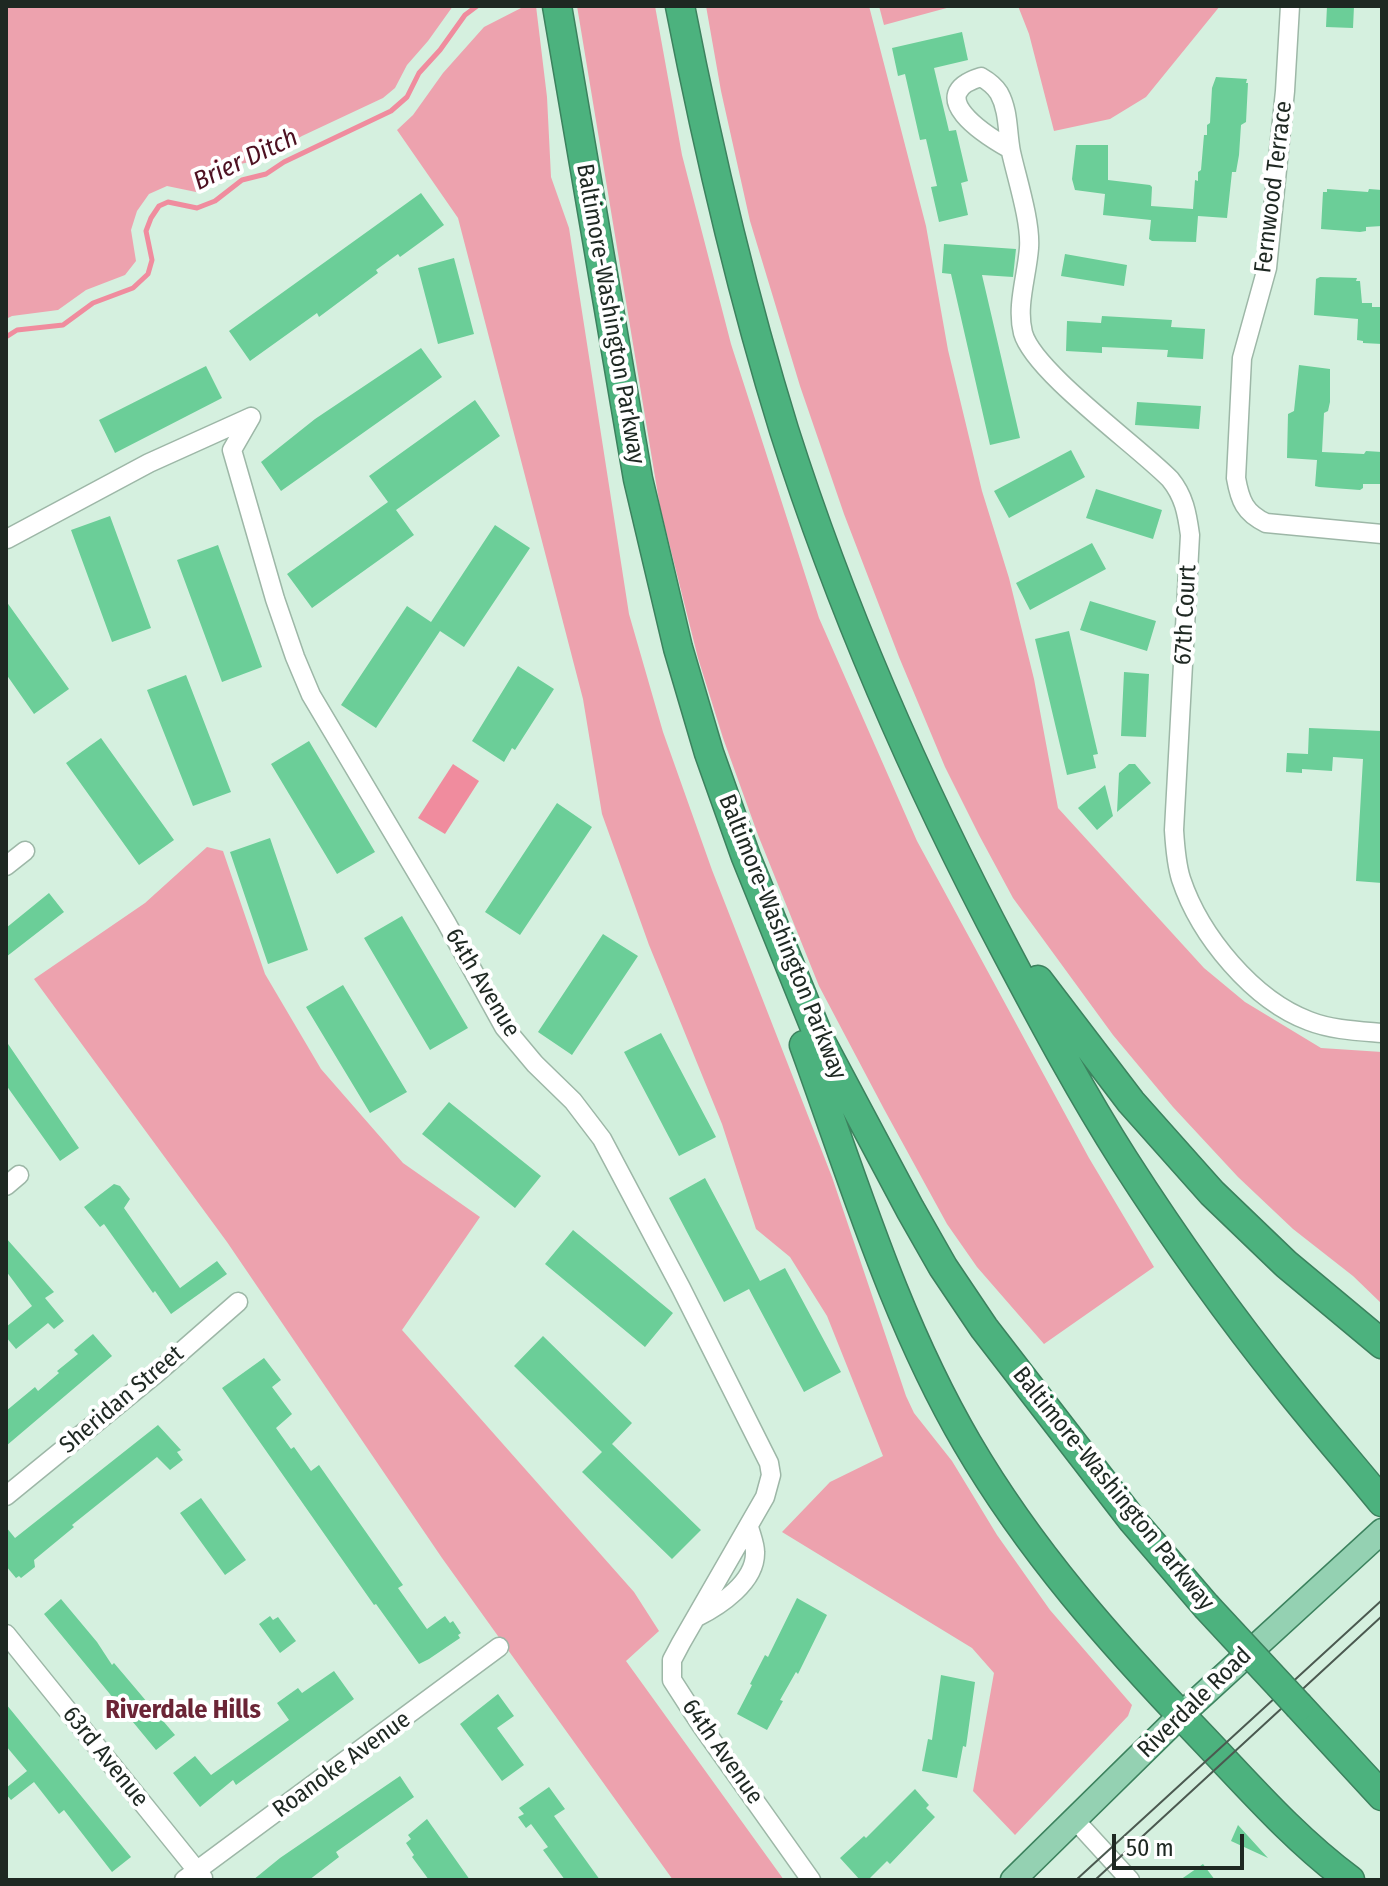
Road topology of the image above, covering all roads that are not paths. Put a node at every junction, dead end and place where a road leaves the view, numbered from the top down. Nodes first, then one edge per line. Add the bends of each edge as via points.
1 (557, 6) edge
2 (680, 6) edge
3 (1290, 6) edge
4 (1010, 149) dead end
5 (1382, 534) edge
6 (7, 539) edge
7 (947, 836) junction
8 (25, 851) dead end
9 (746, 857) junction
10 (6, 866) edge
11 (1382, 1033) edge
12 (238, 1302) dead end
13 (1382, 1344) edge
14 (6, 1496) edge
15 (1382, 1502) edge
16 (1382, 1531) edge
17 (6, 1634) edge
18 (499, 1647) dead end
19 (1181, 1715) junction
20 (1382, 1796) edge
21 (1075, 1820) junction
22 (195, 1877) edge
23 (811, 1880) edge
24 (1013, 1880) edge
25 (1130, 1880) edge
26 (1350, 1880) edge

1 - 9 highway, Baltimore-Washington Parkway via 638,479 678,648
2 - 7 highway via 721,202 785,433 870,663
3 - 5 street, Fernwood Terrace via 1267,268 1242,358 1238,488 1245,509 1266,523
4 - 11 street, 67th Court via 1030,245 1022,294 1024,336 1064,385 1170,479 1186,509 1190,535 1174,830 1181,878 1214,941 1268,999 1333,1029
6 - 23 street, 64th Avenue via 149,463 251,417 232,450 275,599 311,695 504,1027 602,1139 769,1463 765,1497 749,1527 755,1554 745,1579 717,1607 695,1618 672,1660 672,1680
7 - 13 highway via 1048,996 1173,1151 1275,1254
7 - 15 highway via 1065,1063 1125,1161 1230,1313
8 - 10 street
9 - 19 highway via 794,1016 932,1377 967,1442 1042,1557
9 - 20 highway, Baltimore-Washington Parkway, bridge via 820,1040 855,1110 943,1267 984,1328 1206,1606
12 - 14 street, Sheridan Street
16 - 19 main road, Riverdale Road
17 - 22 street, 63rd Avenue
18 - 22 street, Roanoke Avenue
19 - 21 main road, Riverdale Road
19 - 26 highway
21 - 24 main road, Riverdale Road
21 - 25 street

